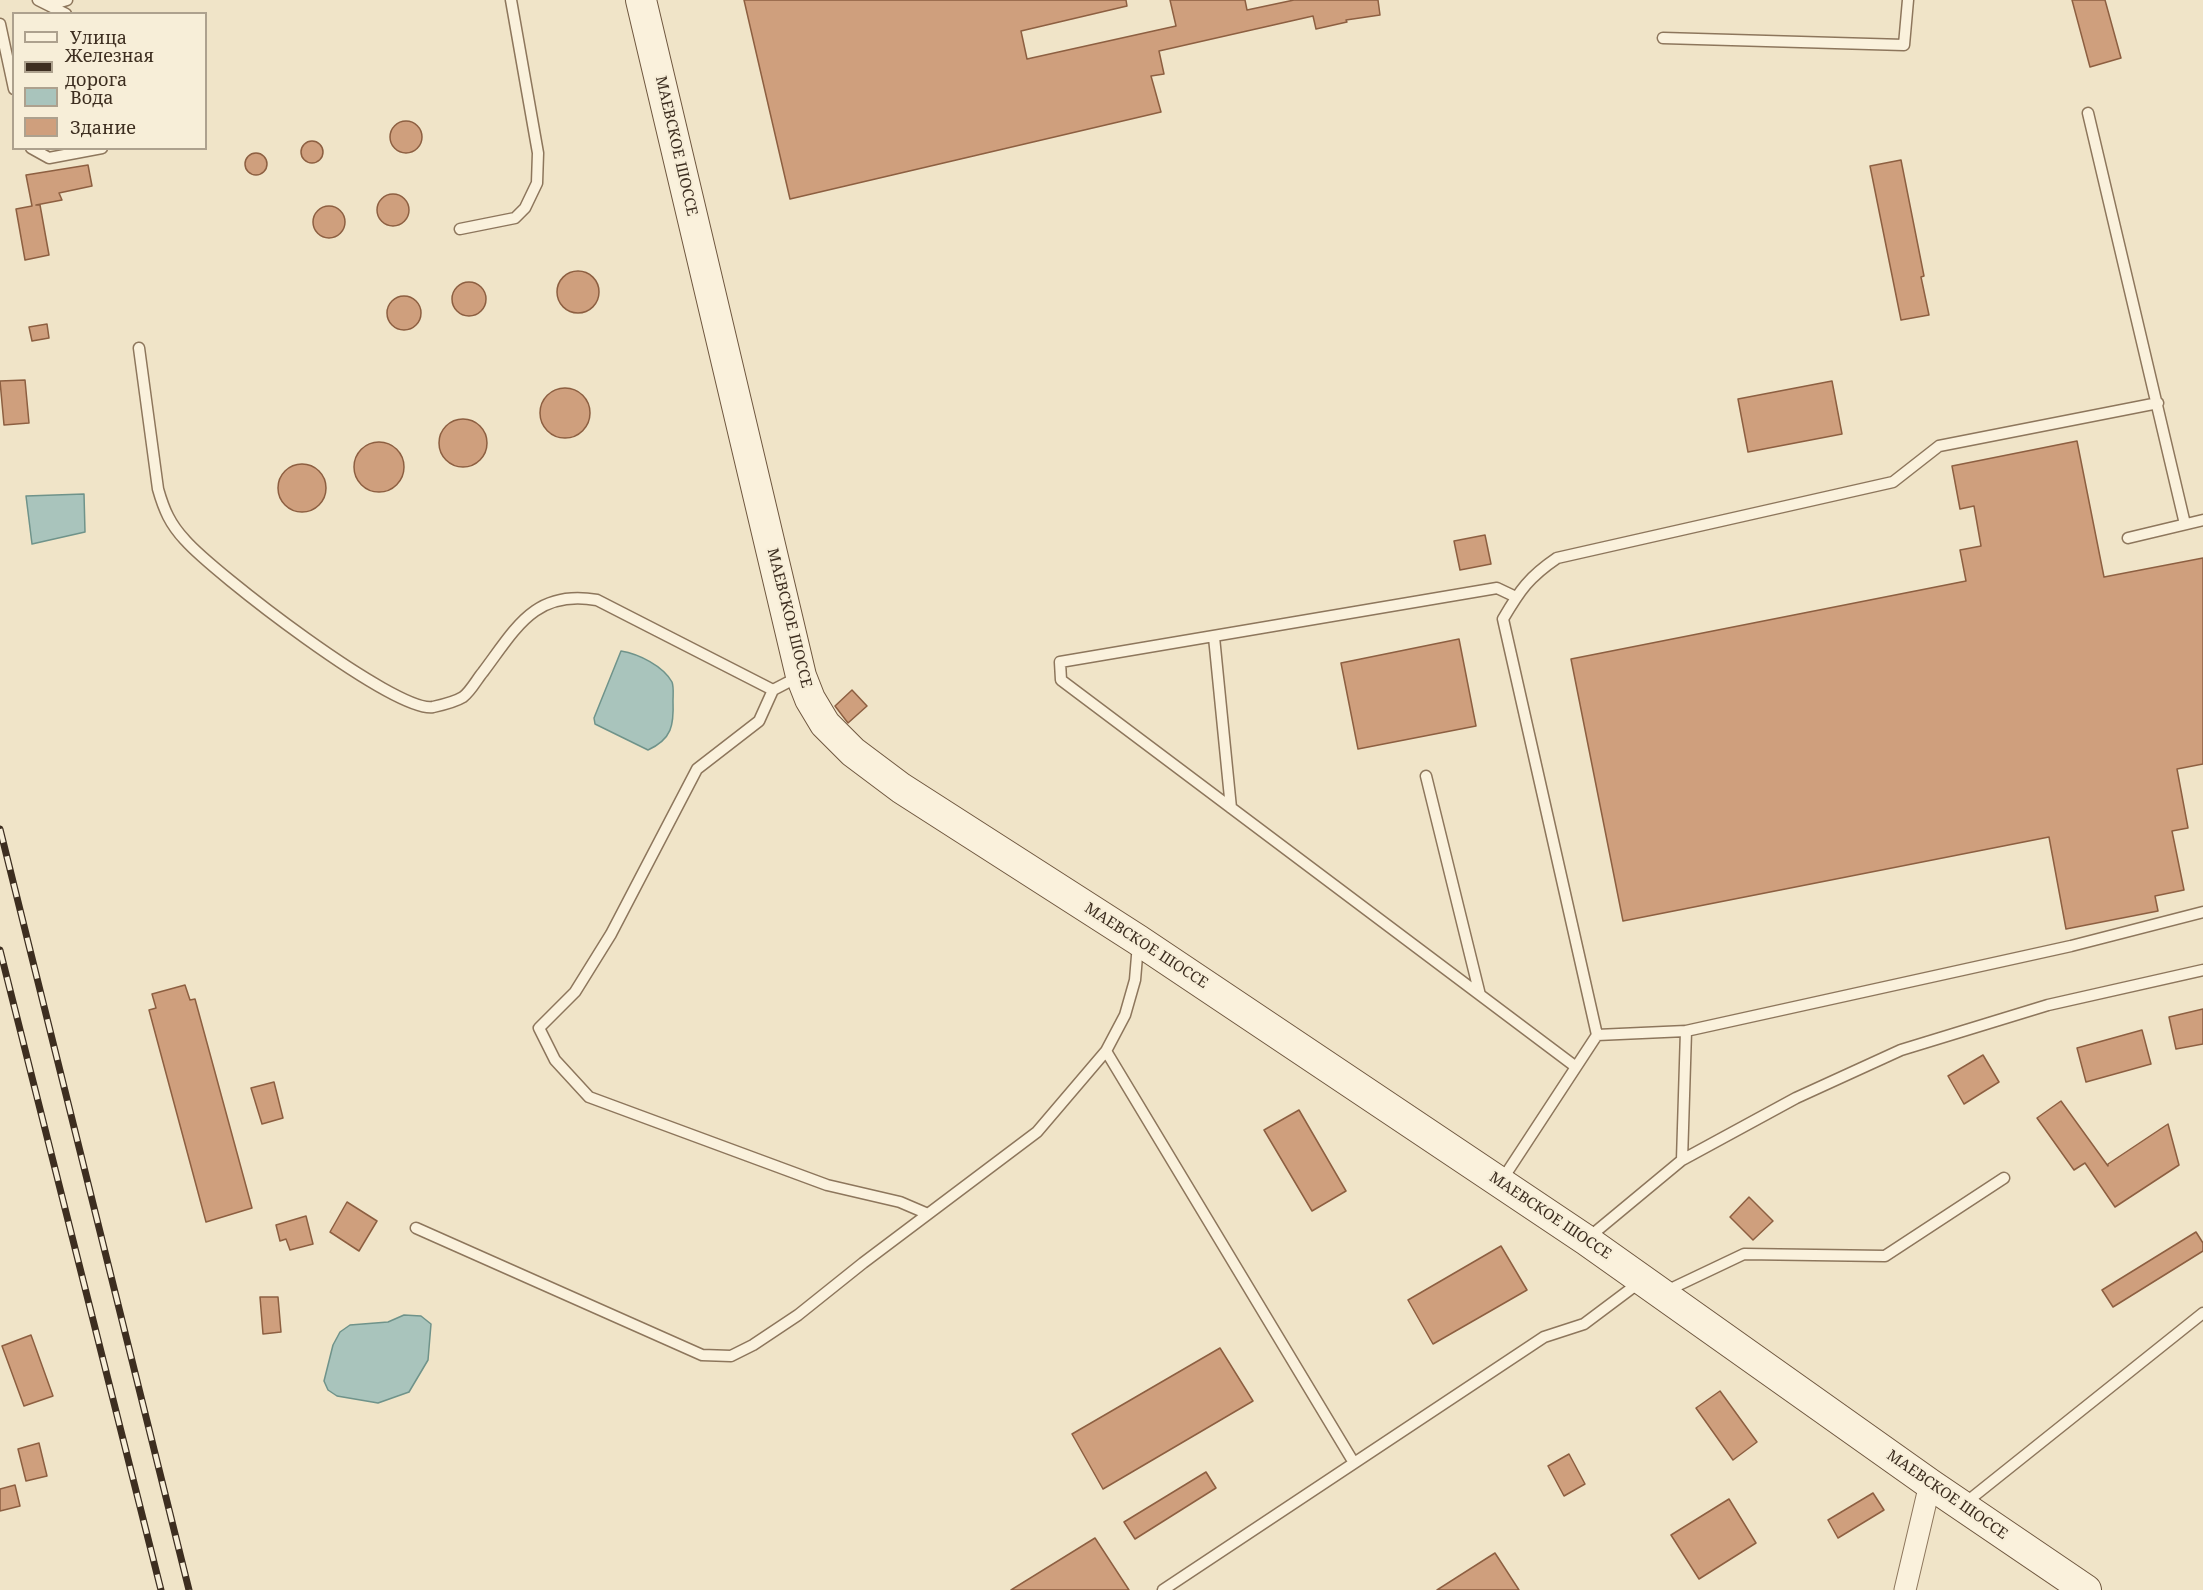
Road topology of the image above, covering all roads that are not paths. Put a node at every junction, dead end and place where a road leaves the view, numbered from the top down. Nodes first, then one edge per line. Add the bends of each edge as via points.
1 (38, 0) edge
2 (67, 0) edge
3 (511, 0) edge
4 (641, 0) edge
5 (1908, 0) edge
6 (50, 5) junction
7 (62, 12) edge
8 (0, 24) edge
9 (1664, 38) dead end
10 (12, 80) edge
11 (2088, 113) dead end
12 (35, 150) edge
13 (91, 150) edge
14 (460, 229) dead end
15 (139, 348) dead end
16 (2158, 403) junction
17 (2203, 520) edge
18 (2185, 524) junction
19 (2128, 538) dead end
20 (1516, 597) junction
21 (1214, 637) junction
22 (801, 676) junction
23 (773, 690) junction
24 (1426, 776) dead end
25 (1231, 808) junction
26 (2203, 912) edge
27 (1138, 940) junction
28 (2203, 970) edge
29 (1480, 995) junction
30 (1686, 1031) junction
31 (1597, 1035) junction
32 (1106, 1051) junction
33 (1576, 1067) junction
34 (1682, 1160) junction
35 (2004, 1178) dead end
36 (1501, 1183) junction
37 (928, 1214) junction
38 (416, 1228) dead end
39 (1586, 1240) junction
40 (1652, 1287) junction
41 (2203, 1313) edge
42 (1354, 1463) junction
43 (1930, 1484) junction
44 (1961, 1506) junction
45 (1163, 1590) edge
46 (1905, 1590) edge
47 (2086, 1590) edge

1 - 6 lane
2 - 6 lane
3 - 14 lane via 538,153 537,183 525,208 515,218
4 - 22 street, МАЕВСКОЕ ШОССЕ
5 - 9 lane via 1904,45
6 - 7 lane
8 - 10 lane
11 - 16 lane
12 - 13 lane via 49,158
15 - 23 lane via 158,489 164,511 185,540 270,612 343,664 393,693 430,708 464,696 532,612 556,600 578,597 597,600
16 - 18 lane
16 - 20 lane via 1938,446 1893,482 1557,558 1534,574
17 - 18 lane
18 - 19 lane
20 - 21 lane via 1497,588
20 - 31 lane via 1503,619
21 - 25 lane
21 - 25 lane via 1060,662 1061,680
22 - 23 lane
22 - 27 street, МАЕВСКОЕ ШОССЕ via 825,724 853,752 900,788
23 - 37 lane via 759,721 697,769 611,934 575,992 539,1028 555,1060 589,1097 827,1185 900,1202
24 - 29 lane
25 - 29 lane
26 - 30 lane via 2071,946
27 - 32 lane via 1125,1016
27 - 36 street, МАЕВСКОЕ ШОССЕ
28 - 34 lane via 2048,1005 1901,1050 1796,1098
29 - 33 lane
30 - 31 lane
30 - 34 lane
31 - 33 lane
32 - 37 lane via 1037,1132
32 - 42 lane
33 - 36 lane
34 - 39 lane
35 - 40 lane via 1885,1256 1744,1254
36 - 39 street, МАЕВСКОЕ ШОССЕ
37 - 38 lane via 798,1315 731,1356 702,1356
39 - 40 street, МАЕВСКОЕ ШОССЕ
40 - 42 lane via 1584,1324 1544,1337
40 - 43 street, МАЕВСКОЕ ШОССЕ
41 - 44 lane
42 - 45 lane
43 - 44 street, МАЕВСКОЕ ШОССЕ
43 - 46 street
44 - 47 street, МАЕВСКОЕ ШОССЕ

